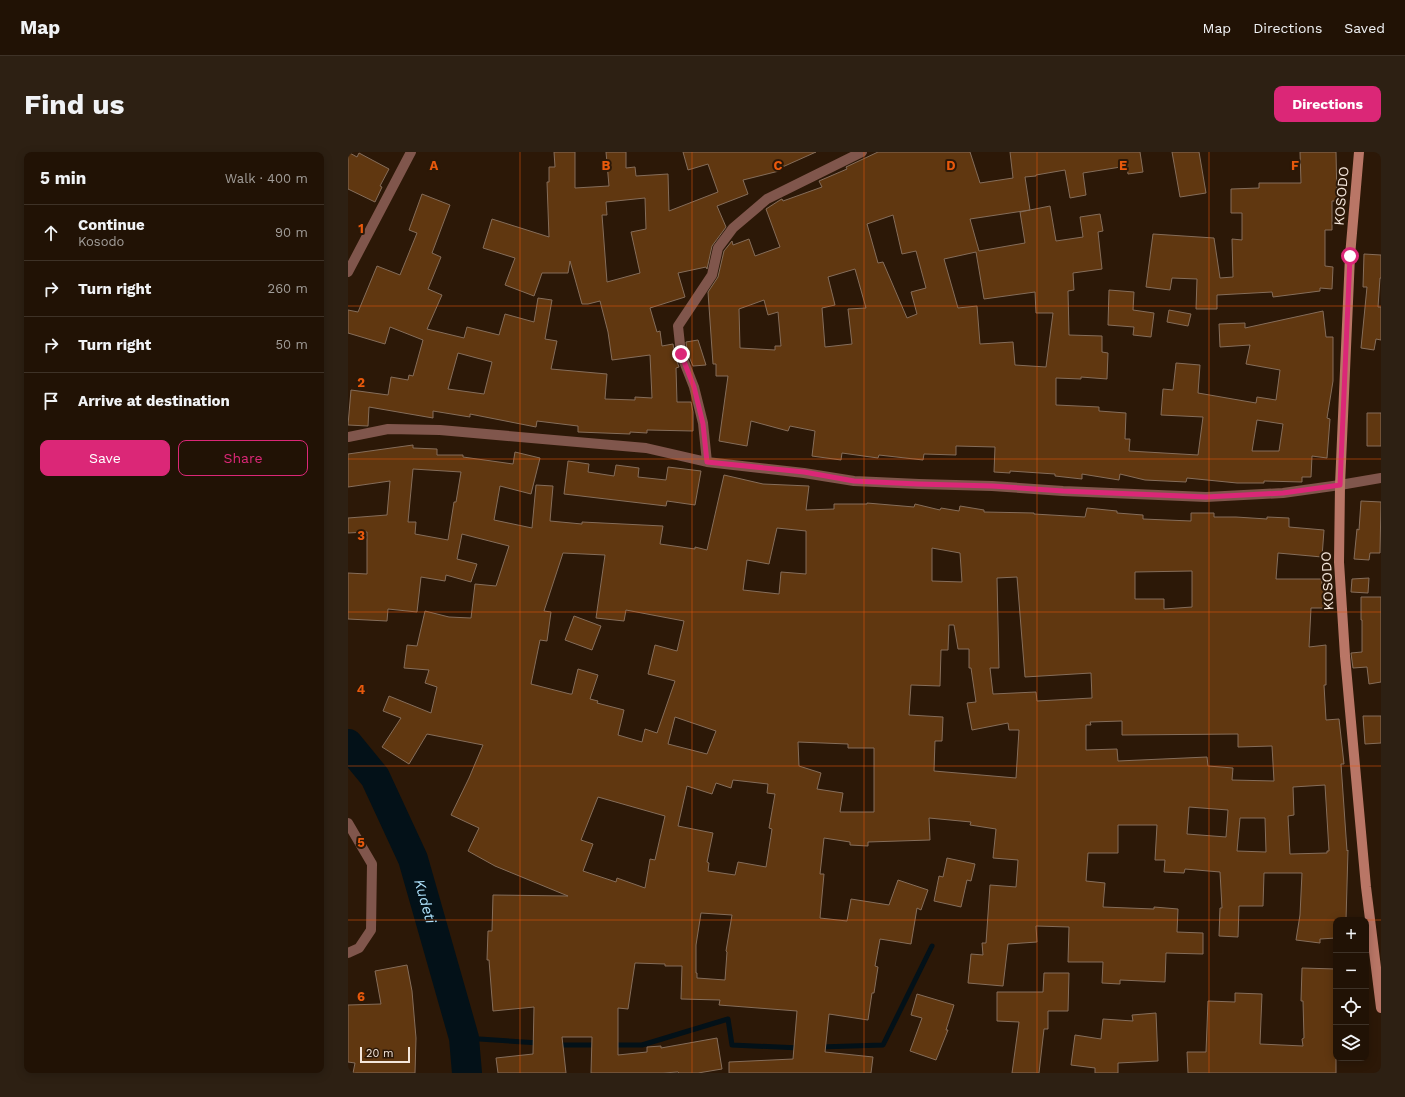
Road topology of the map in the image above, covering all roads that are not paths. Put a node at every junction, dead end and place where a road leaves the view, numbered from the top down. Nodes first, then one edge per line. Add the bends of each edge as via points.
1 (411, 152) edge
2 (862, 152) edge
3 (1359, 152) edge
4 (348, 272) edge
5 (348, 437) edge
6 (707, 462) junction
7 (1381, 478) edge
8 (1340, 485) junction
9 (348, 823) edge
10 (348, 953) edge
11 (1381, 1008) edge

1 - 4 street
2 - 6 street via 767,199 733,228 718,248 712,275 678,326 681,354 694,387 703,424
3 - 8 main road, KOSODO via 1350,256
5 - 6 street via 388,429 440,430 646,448
6 - 8 street via 804,472 854,481 1206,497 1283,493
7 - 8 street
8 - 11 main road, KOSODO via 1338,562 1345,656 1366,887
9 - 10 street via 372,864 371,930 359,948

